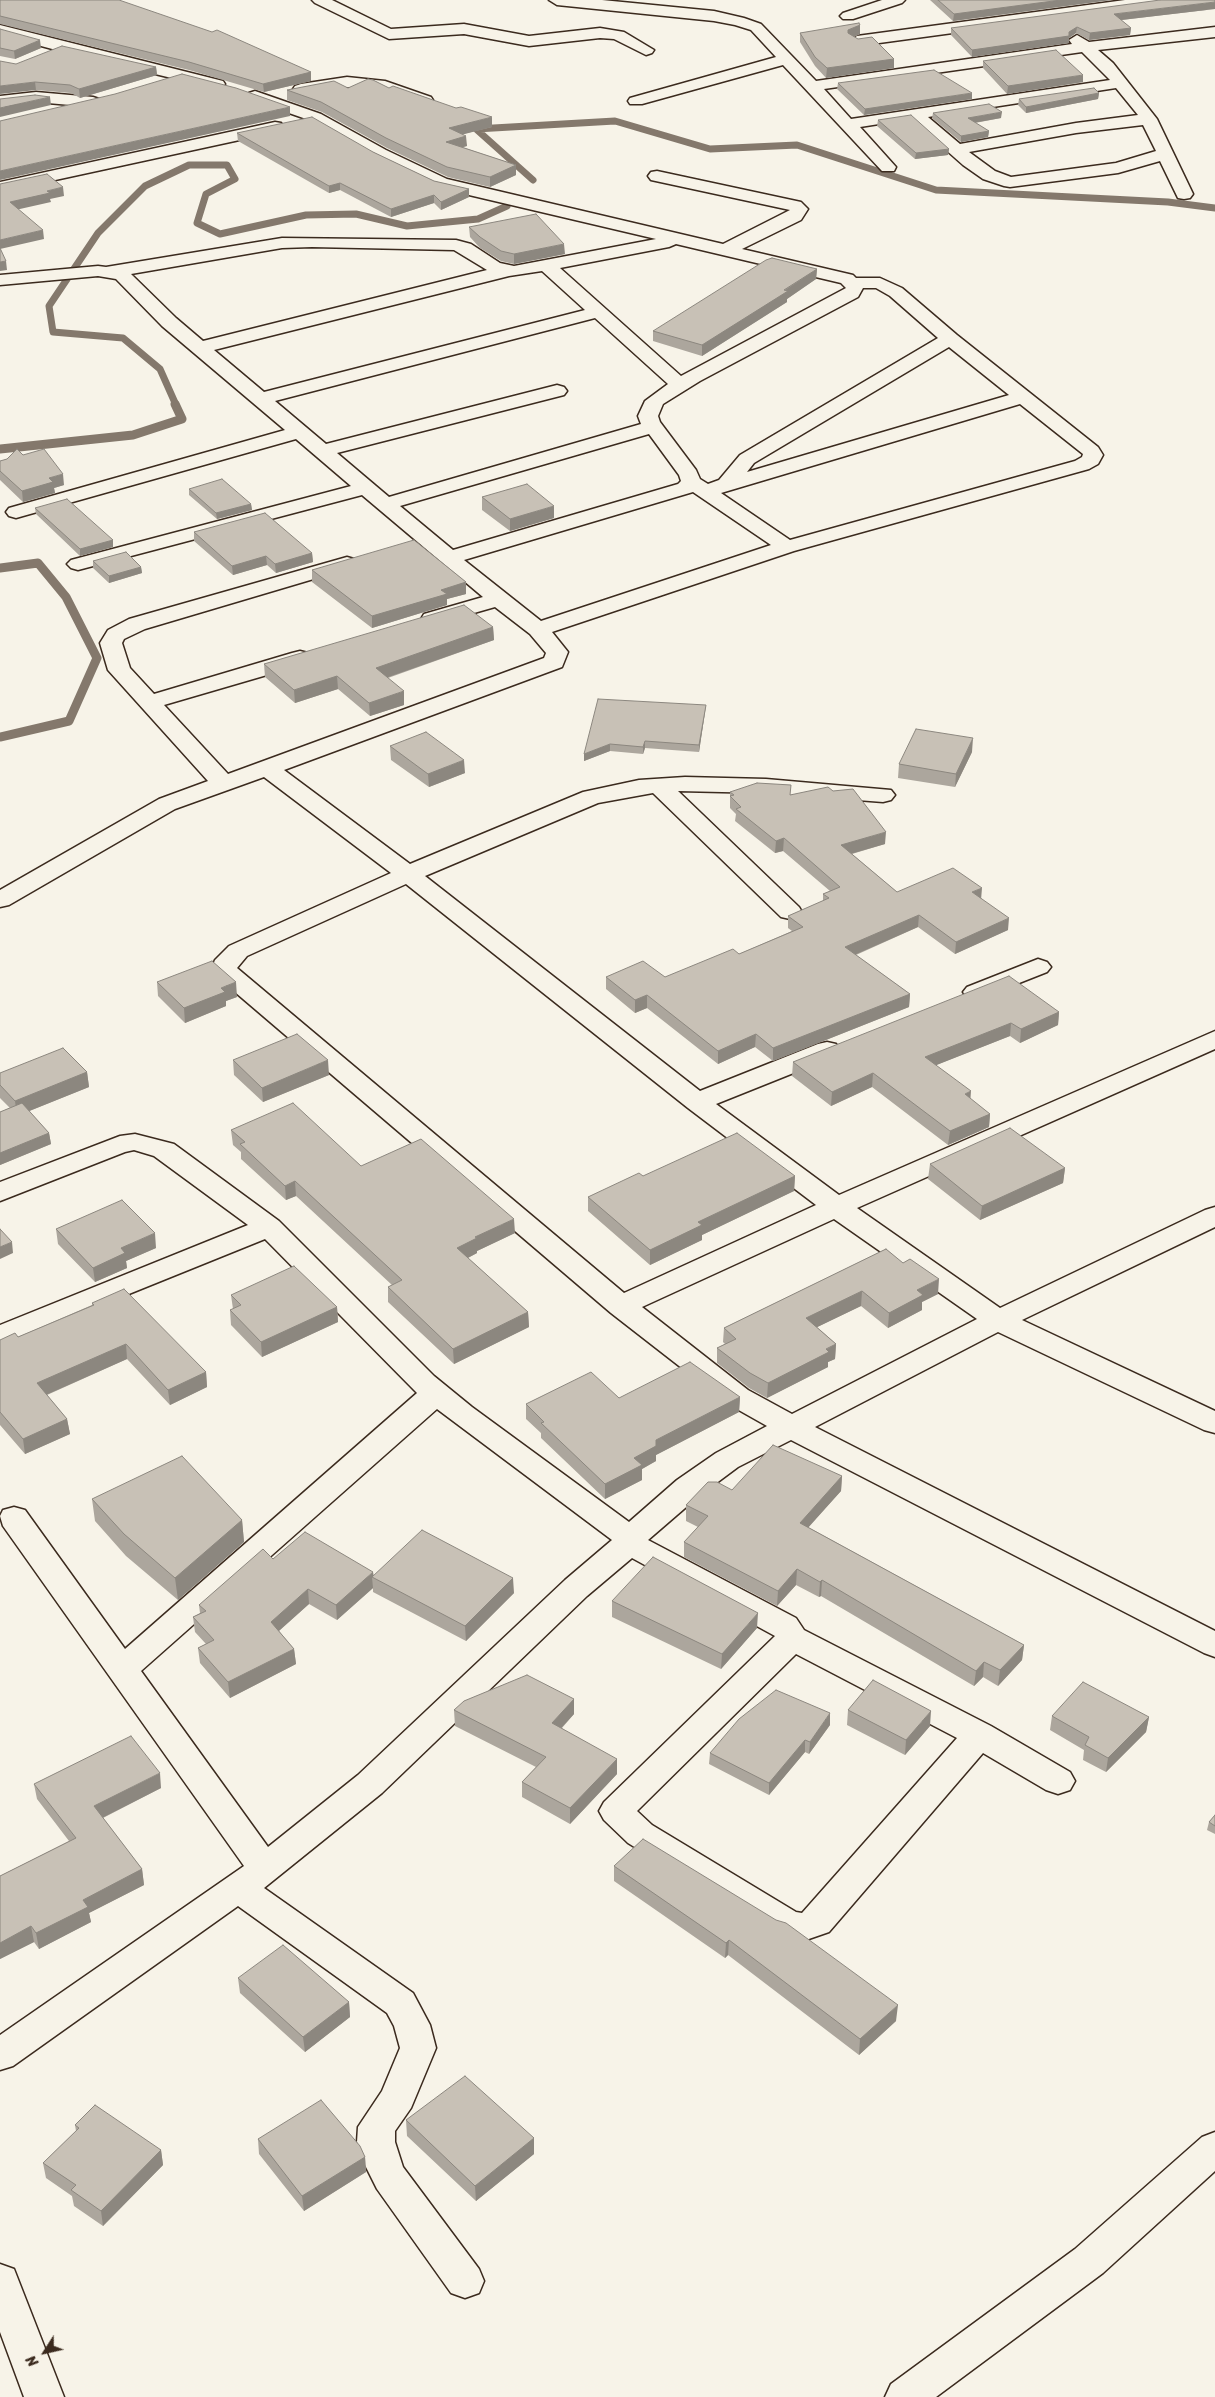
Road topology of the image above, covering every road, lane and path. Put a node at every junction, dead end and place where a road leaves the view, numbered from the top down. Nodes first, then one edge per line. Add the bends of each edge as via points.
1 (320, 0) edge
2 (557, 0) edge
3 (897, 0) edge
4 (1030, 0) edge
5 (1158, 0) edge
6 (1047, 14) junction
7 (848, 16) dead end
8 (0, 30) edge
9 (1215, 32) edge
10 (857, 41) edge
11 (1086, 47) junction
12 (62, 48) junction
13 (646, 50) dead end
14 (34, 58) edge
15 (788, 59) junction
16 (182, 75) junction
17 (155, 83) edge
18 (1120, 83) junction
19 (812, 86) junction
20 (109, 98) edge
21 (262, 98) junction
22 (0, 101) edge
23 (636, 101) dead end
24 (93, 102) junction
25 (440, 105) edge
26 (45, 114) edge
27 (915, 114) junction
28 (315, 117) junction
29 (1149, 119) junction
30 (848, 124) junction
31 (955, 150) junction
32 (1165, 154) junction
33 (888, 167) dead end
34 (657, 176) dead end
35 (0, 187) edge
36 (1184, 194) dead end
37 (680, 240) junction
38 (724, 250) junction
39 (546, 265) junction
40 (103, 271) junction
41 (506, 271) junction
42 (0, 280) edge
43 (853, 283) junction
44 (598, 312) junction
45 (950, 338) junction
46 (200, 348) junction
47 (680, 385) junction
48 (557, 391) dead end
49 (1024, 397) junction
50 (260, 399) junction
51 (653, 427) junction
52 (299, 432) junction
53 (322, 451) junction
54 (727, 484) junction
55 (698, 486) junction
56 (366, 488) junction
57 (385, 504) junction
58 (16, 512) dead end
59 (787, 547) junction
60 (371, 556) edge
61 (448, 558) junction
62 (78, 564) dead end
63 (498, 600) junction
64 (413, 625) edge
65 (538, 629) junction
66 (318, 653) edge
67 (148, 703) junction
68 (268, 769) junction
69 (223, 783) junction
70 (659, 786) junction
71 (883, 795) dead end
72 (408, 874) junction
73 (0, 900) edge
74 (790, 912) dead end
75 (1038, 967) dead end
76 (955, 1000) edge
77 (1215, 1038) edge
78 (844, 1044) edge
79 (697, 1102) junction
80 (0, 1192) edge
81 (836, 1207) junction
82 (1215, 1216) edge
83 (269, 1227) junction
84 (621, 1306) junction
85 (998, 1320) junction
86 (0, 1336) edge
87 (436, 1393) junction
88 (1215, 1424) edge
89 (790, 1427) junction
90 (14, 1518) dead end
91 (629, 1541) junction
92 (794, 1638) junction
93 (1215, 1645) edge
94 (122, 1670) junction
95 (979, 1735) junction
96 (1058, 1782) dead end
97 (252, 1879) junction
98 (0, 2055) edge
99 (1215, 2148) edge
100 (465, 2280) dead end
101 (0, 2281) edge
102 (44, 2397) edge
103 (906, 2397) edge

1 - 13 street via 389,34 464,29 529,41 600,33 618,35
2 - 15 street via 739,21 762,31
3 - 7 street
4 - 6 street
5 - 6 street
6 - 10 street
6 - 11 street
8 - 12 street
9 - 11 street
11 - 18 street
11 - 19 street
12 - 14 street
12 - 16 street
15 - 19 street
15 - 23 street
16 - 17 street
16 - 21 street
18 - 27 street
18 - 29 street
19 - 30 street
20 - 24 street
21 - 25 street via 302,89 364,82
21 - 28 street
22 - 24 street via 36,97
24 - 26 street
27 - 30 street
27 - 31 street
28 - 35 street
28 - 37 street via 380,154 441,183
29 - 31 street via 1076,128
29 - 32 street
30 - 33 street
31 - 32 street via 989,175 1010,182 1118,168
32 - 36 street
34 - 38 street via 798,209 795,216
37 - 38 street
37 - 39 street
38 - 43 street
39 - 41 street
39 - 44 street
40 - 41 street via 282,243 312,242 456,245
40 - 42 street
40 - 46 street via 126,278
41 - 46 street
43 - 45 street via 871,281 891,288
43 - 47 street via 852,293
44 - 47 street
44 - 50 street
45 - 49 street
45 - 54 street via 747,459
46 - 50 street
47 - 51 street via 652,405 648,416
48 - 53 street
49 - 54 street
49 - 59 street via 1091,451 1091,460
50 - 52 street
51 - 55 street
51 - 57 street
52 - 53 street
52 - 58 street
53 - 56 street
54 - 55 street
55 - 59 street
55 - 61 street
56 - 57 street
56 - 62 street
57 - 61 street via 418,542
59 - 65 street
60 - 67 street via 137,624 116,635 111,643 120,670
61 - 63 street
63 - 64 street
63 - 65 street
65 - 68 street via 557,652 554,662 548,666
66 - 67 street
67 - 69 street
68 - 69 street
68 - 72 street
69 - 73 street via 167,804
70 - 71 street via 766,786
70 - 72 street via 591,797
70 - 74 street
72 - 79 street
72 - 84 street via 238,951 228,960 224,970
75 - 76 street
77 - 81 street
78 - 79 street
79 - 81 street
80 - 83 street via 101,1151 135,1142 164,1150
81 - 84 street
81 - 85 street
82 - 85 street
83 - 86 street
83 - 87 street
84 - 89 street via 738,1397
85 - 88 street
85 - 89 street
87 - 91 street
87 - 94 street
89 - 91 street via 727,1460 688,1488
89 - 93 street
90 - 94 street
91 - 92 street via 785,1626
91 - 97 street via 370,1784
92 - 95 street
92 - 95 street via 616,1811 640,1834 788,1924 803,1928 817,1922
94 - 97 street
95 - 96 street
97 - 98 street
97 - 100 street via 400,2003 412,2025 418,2048 414,2062 404,2077 398,2097 376,2127 376,2142 390,2178
99 - 103 street via 1089,2261
101 - 102 street

